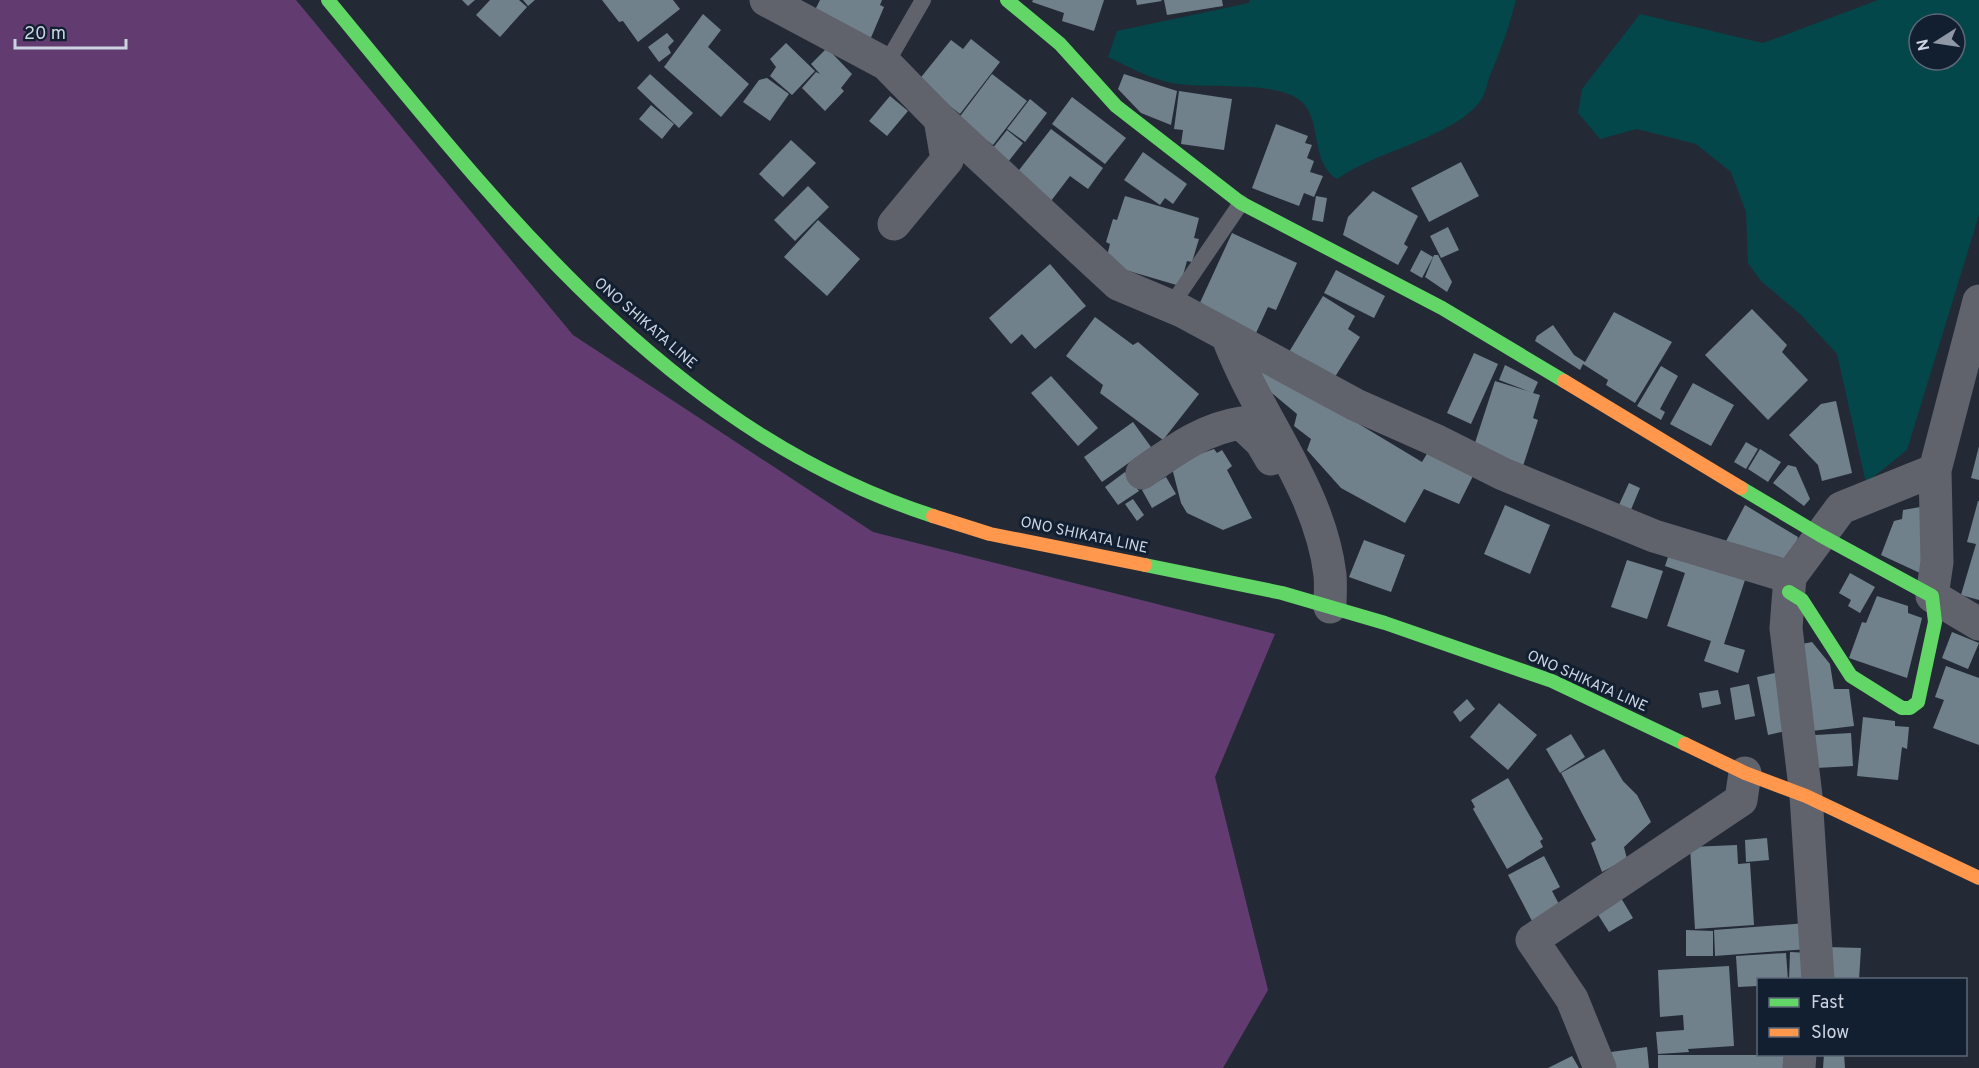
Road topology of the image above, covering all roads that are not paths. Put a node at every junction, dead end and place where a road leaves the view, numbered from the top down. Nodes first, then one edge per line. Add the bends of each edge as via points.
1 (327, 0) edge
2 (766, 0) edge
3 (923, 0) edge
4 (1007, 0) edge
5 (886, 64) junction
6 (940, 118) junction
7 (1241, 203) junction
8 (894, 224) dead end
9 (1979, 302) edge
10 (1166, 304) junction
11 (1227, 335) junction
12 (1935, 470) junction
13 (1142, 473) dead end
14 (1320, 535) junction
15 (1820, 536) junction
16 (1789, 585) junction
17 (1932, 596) junction
18 (1330, 607) junction
19 (1979, 624) edge
20 (1745, 773) junction
21 (1806, 796) junction
22 (1979, 878) edge
23 (1818, 978) edge
24 (1600, 1068) edge

1 - 18 main road, ONO SHIKATA LINE via 469,171 593,304 657,361 790,452 881,499 990,534 1282,593
2 - 5 street
3 - 5 lane
4 - 7 main road via 1060,44 1116,106
5 - 6 street
6 - 8 street via 947,160
6 - 10 street via 1119,284
7 - 10 lane via 1179,294
7 - 15 main road via 1442,308
9 - 12 street
10 - 11 street
11 - 14 street via 1239,368 1297,478
11 - 16 street via 1356,405 1503,474 1654,536
12 - 15 street via 1841,508
12 - 17 street via 1937,562
13 - 14 street via 1187,441 1221,426 1240,423 1262,442 1302,519
14 - 18 street via 1330,574
15 - 16 street
15 - 17 main road
16 - 17 main road via 1851,676 1902,708 1918,702 1935,622
16 - 21 street via 1786,628
17 - 19 street
18 - 20 main road, ONO SHIKATA LINE via 1552,681
20 - 21 main road, ONO SHIKATA LINE
20 - 24 street via 1741,800 1532,940 1572,999
21 - 22 main road, ONO SHIKATA LINE
21 - 23 street

